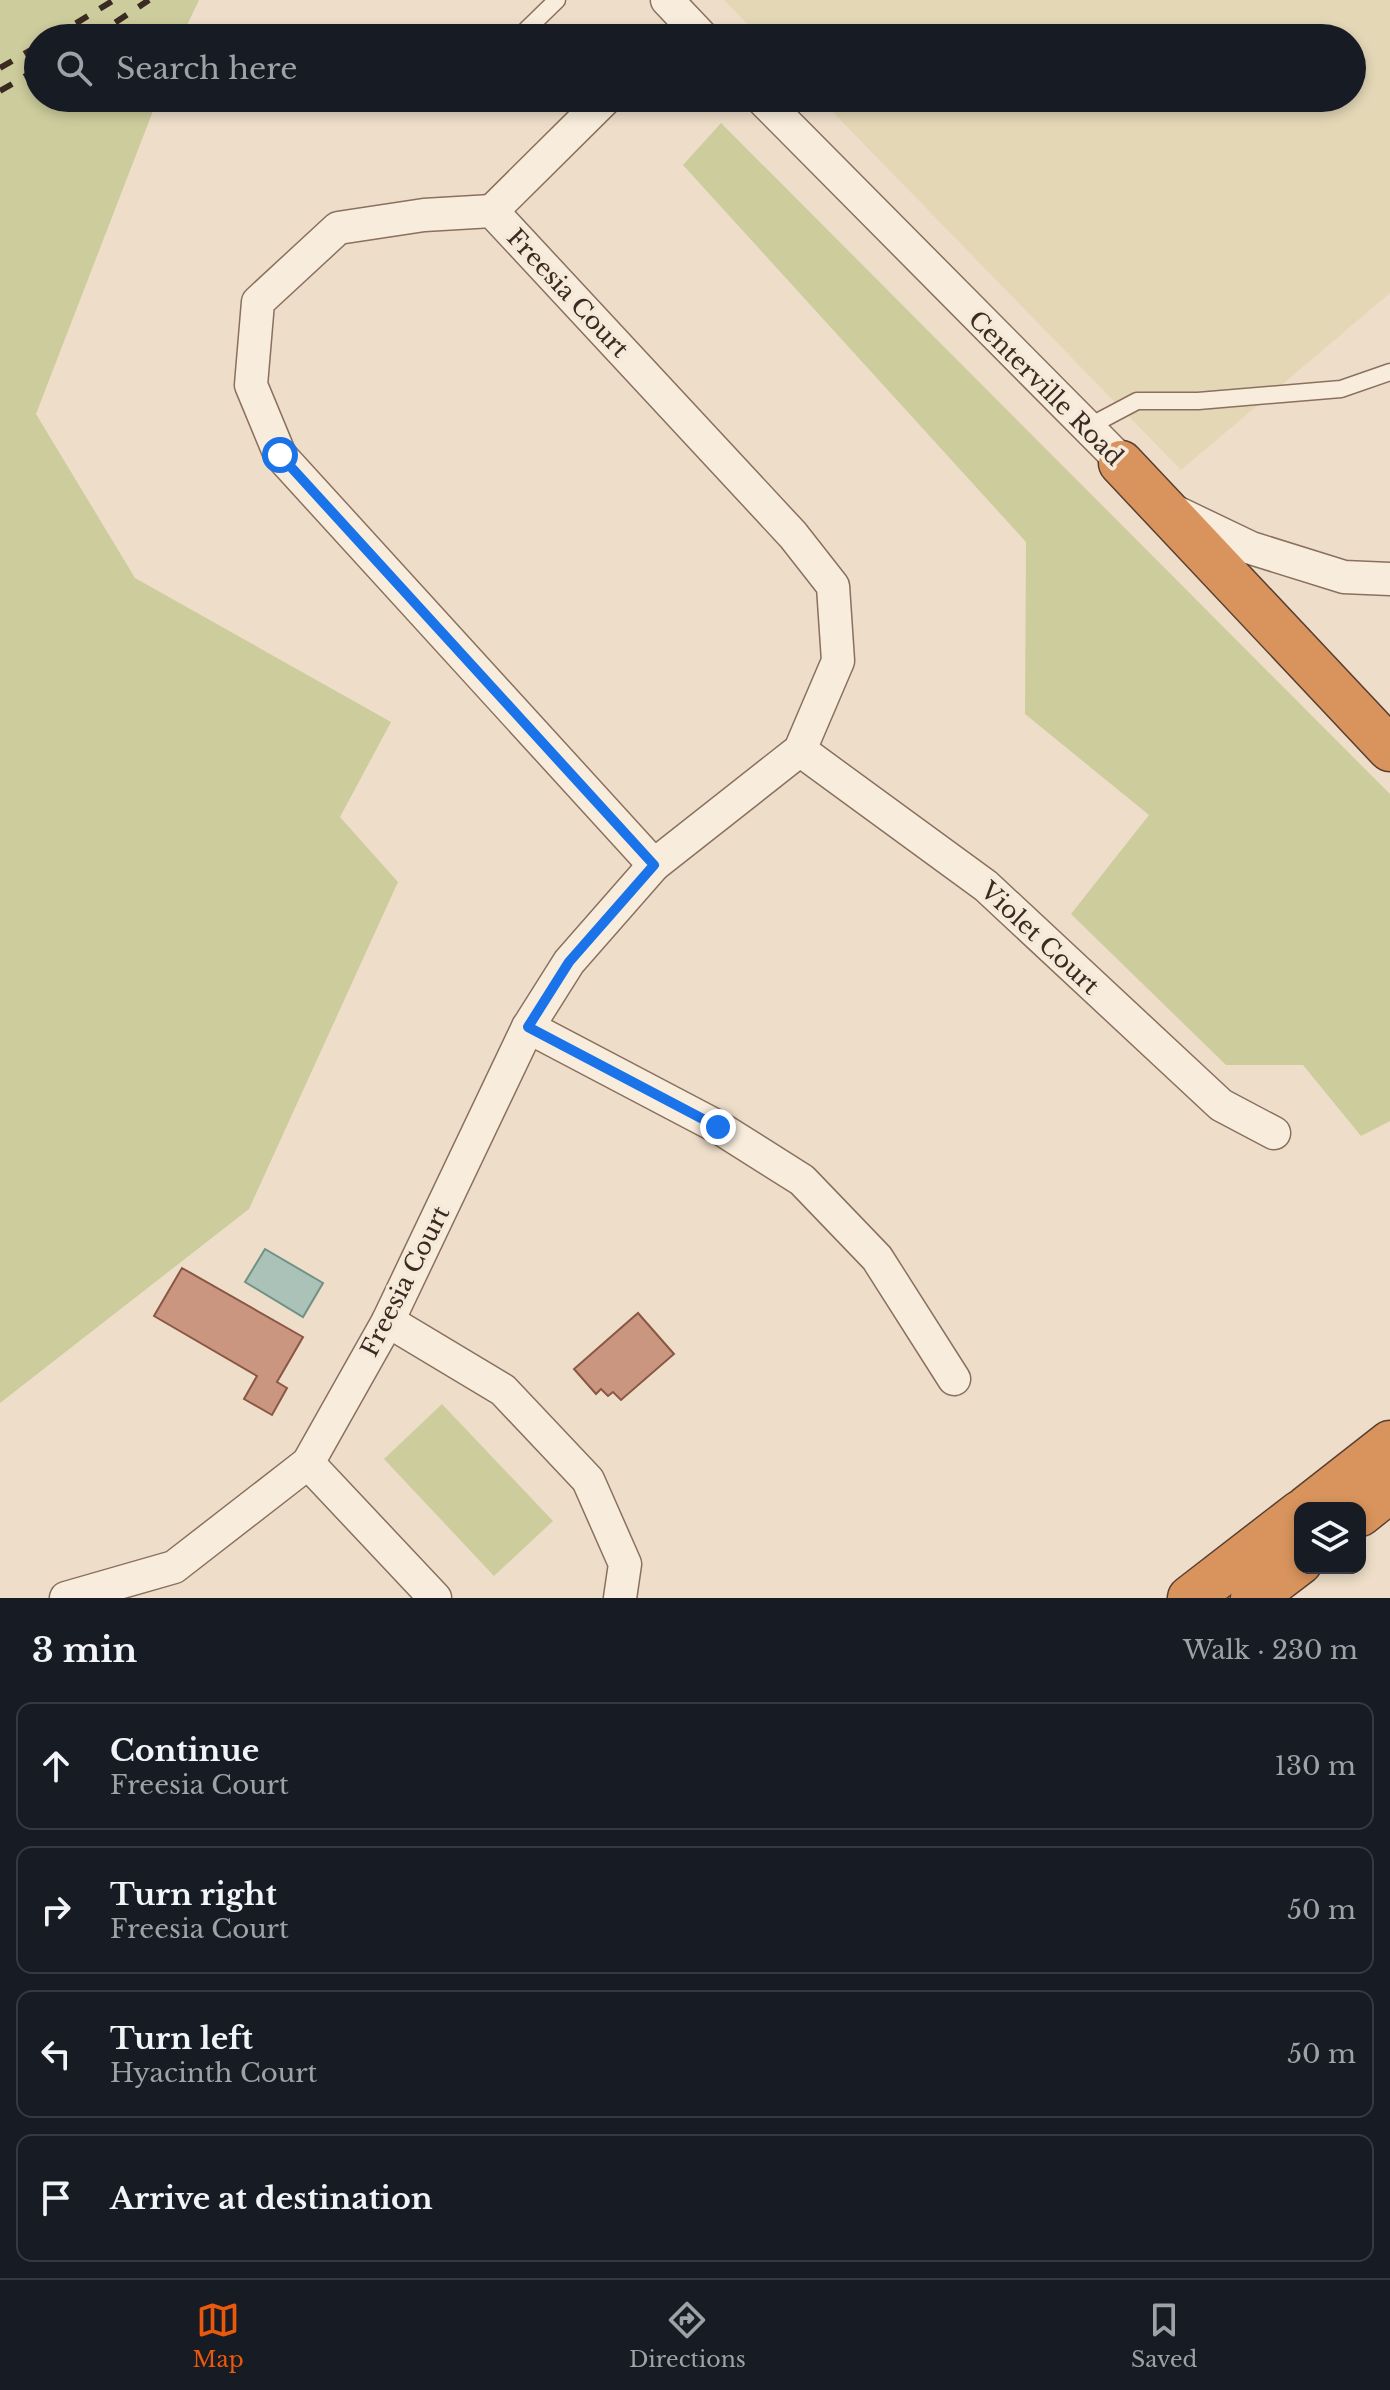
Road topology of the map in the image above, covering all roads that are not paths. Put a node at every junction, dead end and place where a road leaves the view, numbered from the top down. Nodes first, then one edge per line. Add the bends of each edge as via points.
1 (557, 0) edge
2 (532, 24) edge
3 (592, 112) edge
4 (775, 112) edge
5 (492, 211) junction
6 (1390, 372) edge
7 (1086, 428) junction
8 (1121, 463) junction
9 (1390, 579) edge
10 (1390, 749) edge
11 (800, 750) junction
12 (654, 865) junction
13 (528, 1027) junction
14 (1274, 1133) dead end
15 (388, 1321) junction
16 (954, 1379) dead end
17 (1390, 1443) edge
18 (308, 1463) junction
19 (1390, 1490) edge
20 (1315, 1502) edge
21 (1366, 1509) edge
22 (1294, 1518) edge
23 (66, 1598) edge
24 (435, 1598) edge
25 (620, 1598) edge
26 (1190, 1598) edge

1 - 2 lane
3 - 5 street
4 - 7 street, Centerville Road
5 - 11 street, Freesia Court via 793,535 833,586 838,661
5 - 12 street, Freesia Court via 338,228 258,302 251,385 280,455
6 - 7 lane via 1341,389 1137,401
7 - 8 street, Centerville Road
8 - 9 street, Centerville Road via 1182,516 1251,548 1344,577
8 - 10 highway
11 - 12 street, Freesia Court
11 - 14 street, Violet Court via 986,886 1221,1105
12 - 13 street, Freesia Court via 569,962
13 - 15 street, Freesia Court
13 - 16 street via 718,1127 802,1180 877,1258
15 - 18 street, Freesia Court
15 - 25 street via 503,1390 588,1480 625,1564
17 - 20 highway
18 - 23 street, Freesia Court via 174,1567
18 - 24 street
19 - 21 highway
22 - 26 highway

